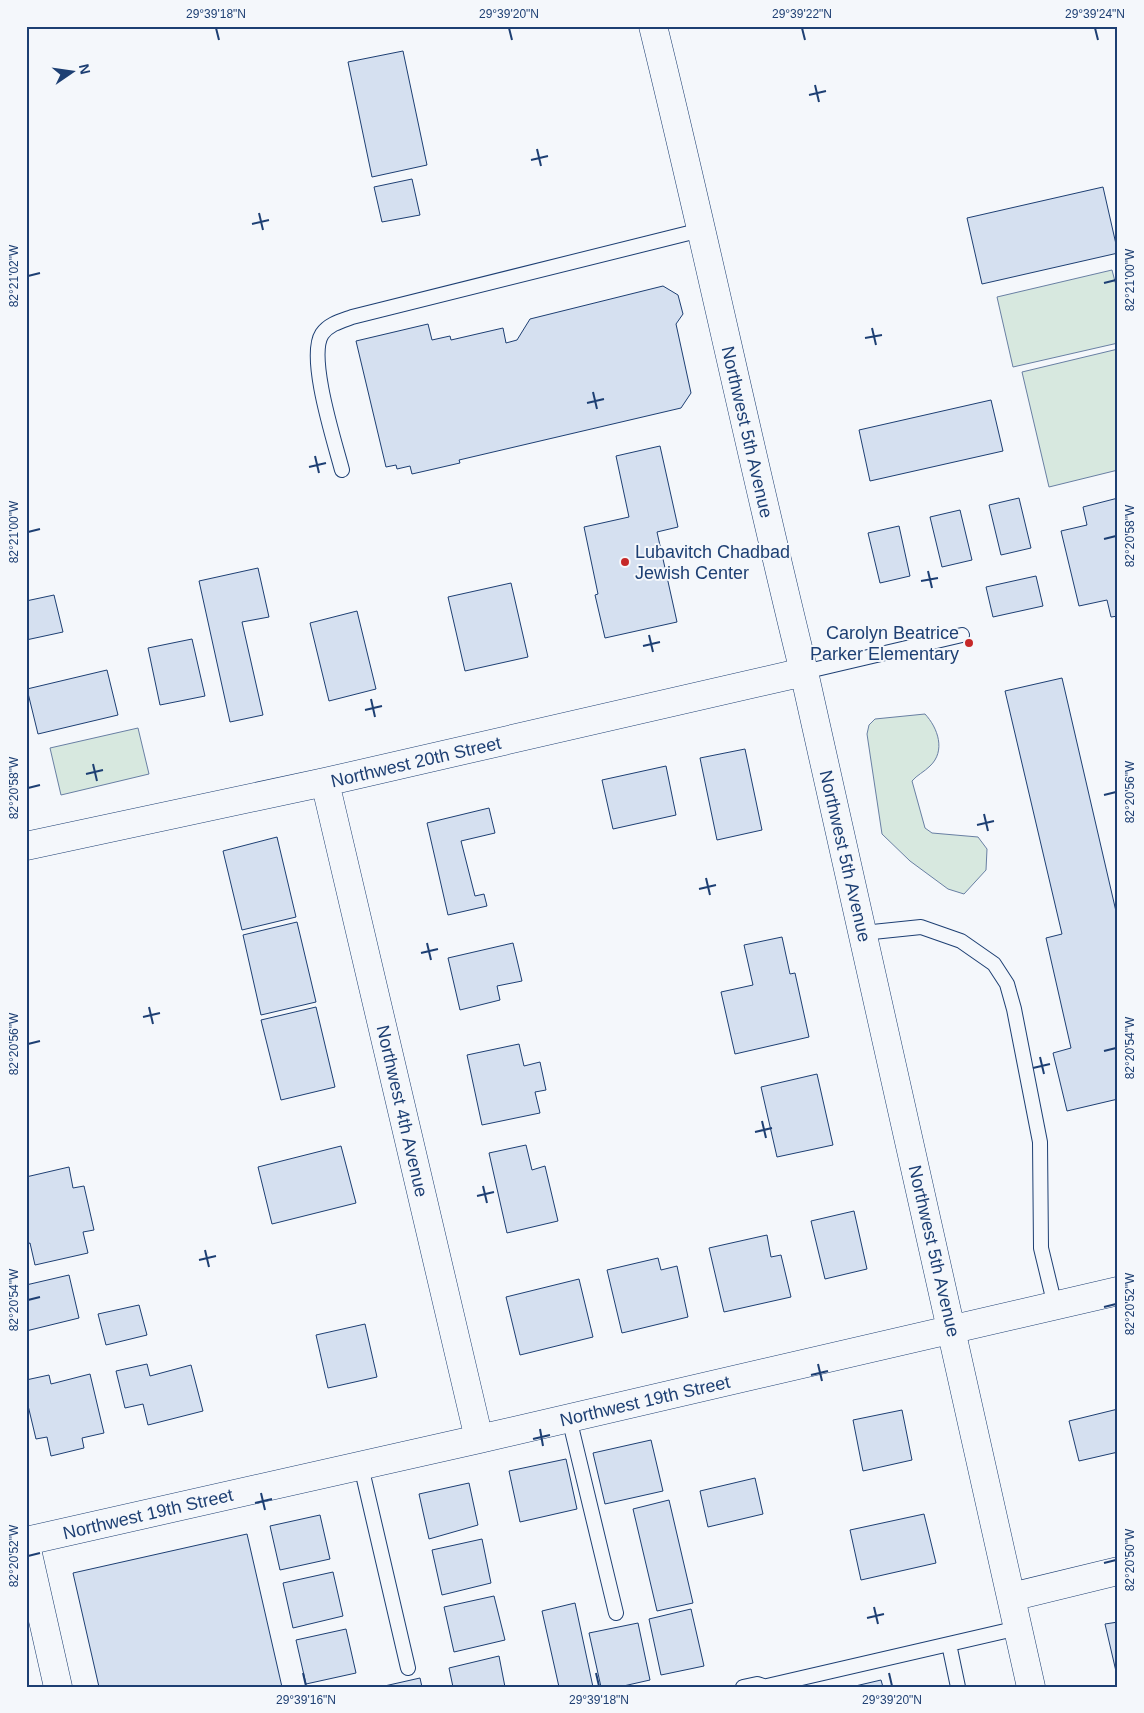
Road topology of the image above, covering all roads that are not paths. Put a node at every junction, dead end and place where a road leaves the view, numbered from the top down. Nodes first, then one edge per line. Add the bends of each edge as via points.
1 (653, 26) edge
2 (701, 230) junction
3 (342, 470) dead end
4 (962, 634) dead end
5 (804, 672) junction
6 (326, 782) junction
7 (26, 846) edge
8 (863, 934) junction
9 (1118, 1291) edge
10 (1054, 1306) junction
11 (952, 1329) junction
12 (569, 1418) junction
13 (479, 1439) junction
14 (361, 1466) junction
15 (26, 1541) edge
16 (26, 1545) edge
17 (1118, 1571) edge
18 (1011, 1597) junction
19 (616, 1613) dead end
20 (1018, 1628) junction
21 (949, 1644) junction
22 (408, 1668) dead end
23 (58, 1687) edge
24 (743, 1687) edge
25 (767, 1687) edge
26 (958, 1687) edge
27 (1032, 1687) edge

1 - 2 street, Northwest 5th Avenue
2 - 3 lane via 362,314 334,324 322,335 317,354 319,376
2 - 5 street, Northwest 5th Avenue
4 - 5 lane
5 - 6 street, Northwest 20th Street
5 - 8 street, Northwest 5th Avenue
6 - 7 street, Northwest 20th Street
6 - 13 street, Northwest 4th Avenue
8 - 10 lane via 921,927 961,941 994,964 1007,984 1040,1142 1041,1248
8 - 11 street, Northwest 5th Avenue
9 - 10 street, Northwest 19th Street
10 - 11 street, Northwest 19th Street
11 - 12 street, Northwest 19th Street
11 - 18 street, Northwest 5th Avenue
12 - 13 street, Northwest 19th Street
12 - 19 lane
13 - 14 street, Northwest 19th Street
14 - 15 street, Northwest 19th Street
14 - 22 lane
16 - 23 street
17 - 18 street
18 - 20 street, Northwest 5th Avenue
20 - 21 lane
20 - 27 street, Northwest 5th Avenue
21 - 25 lane
21 - 26 lane
24 - 25 lane via 757,1684

